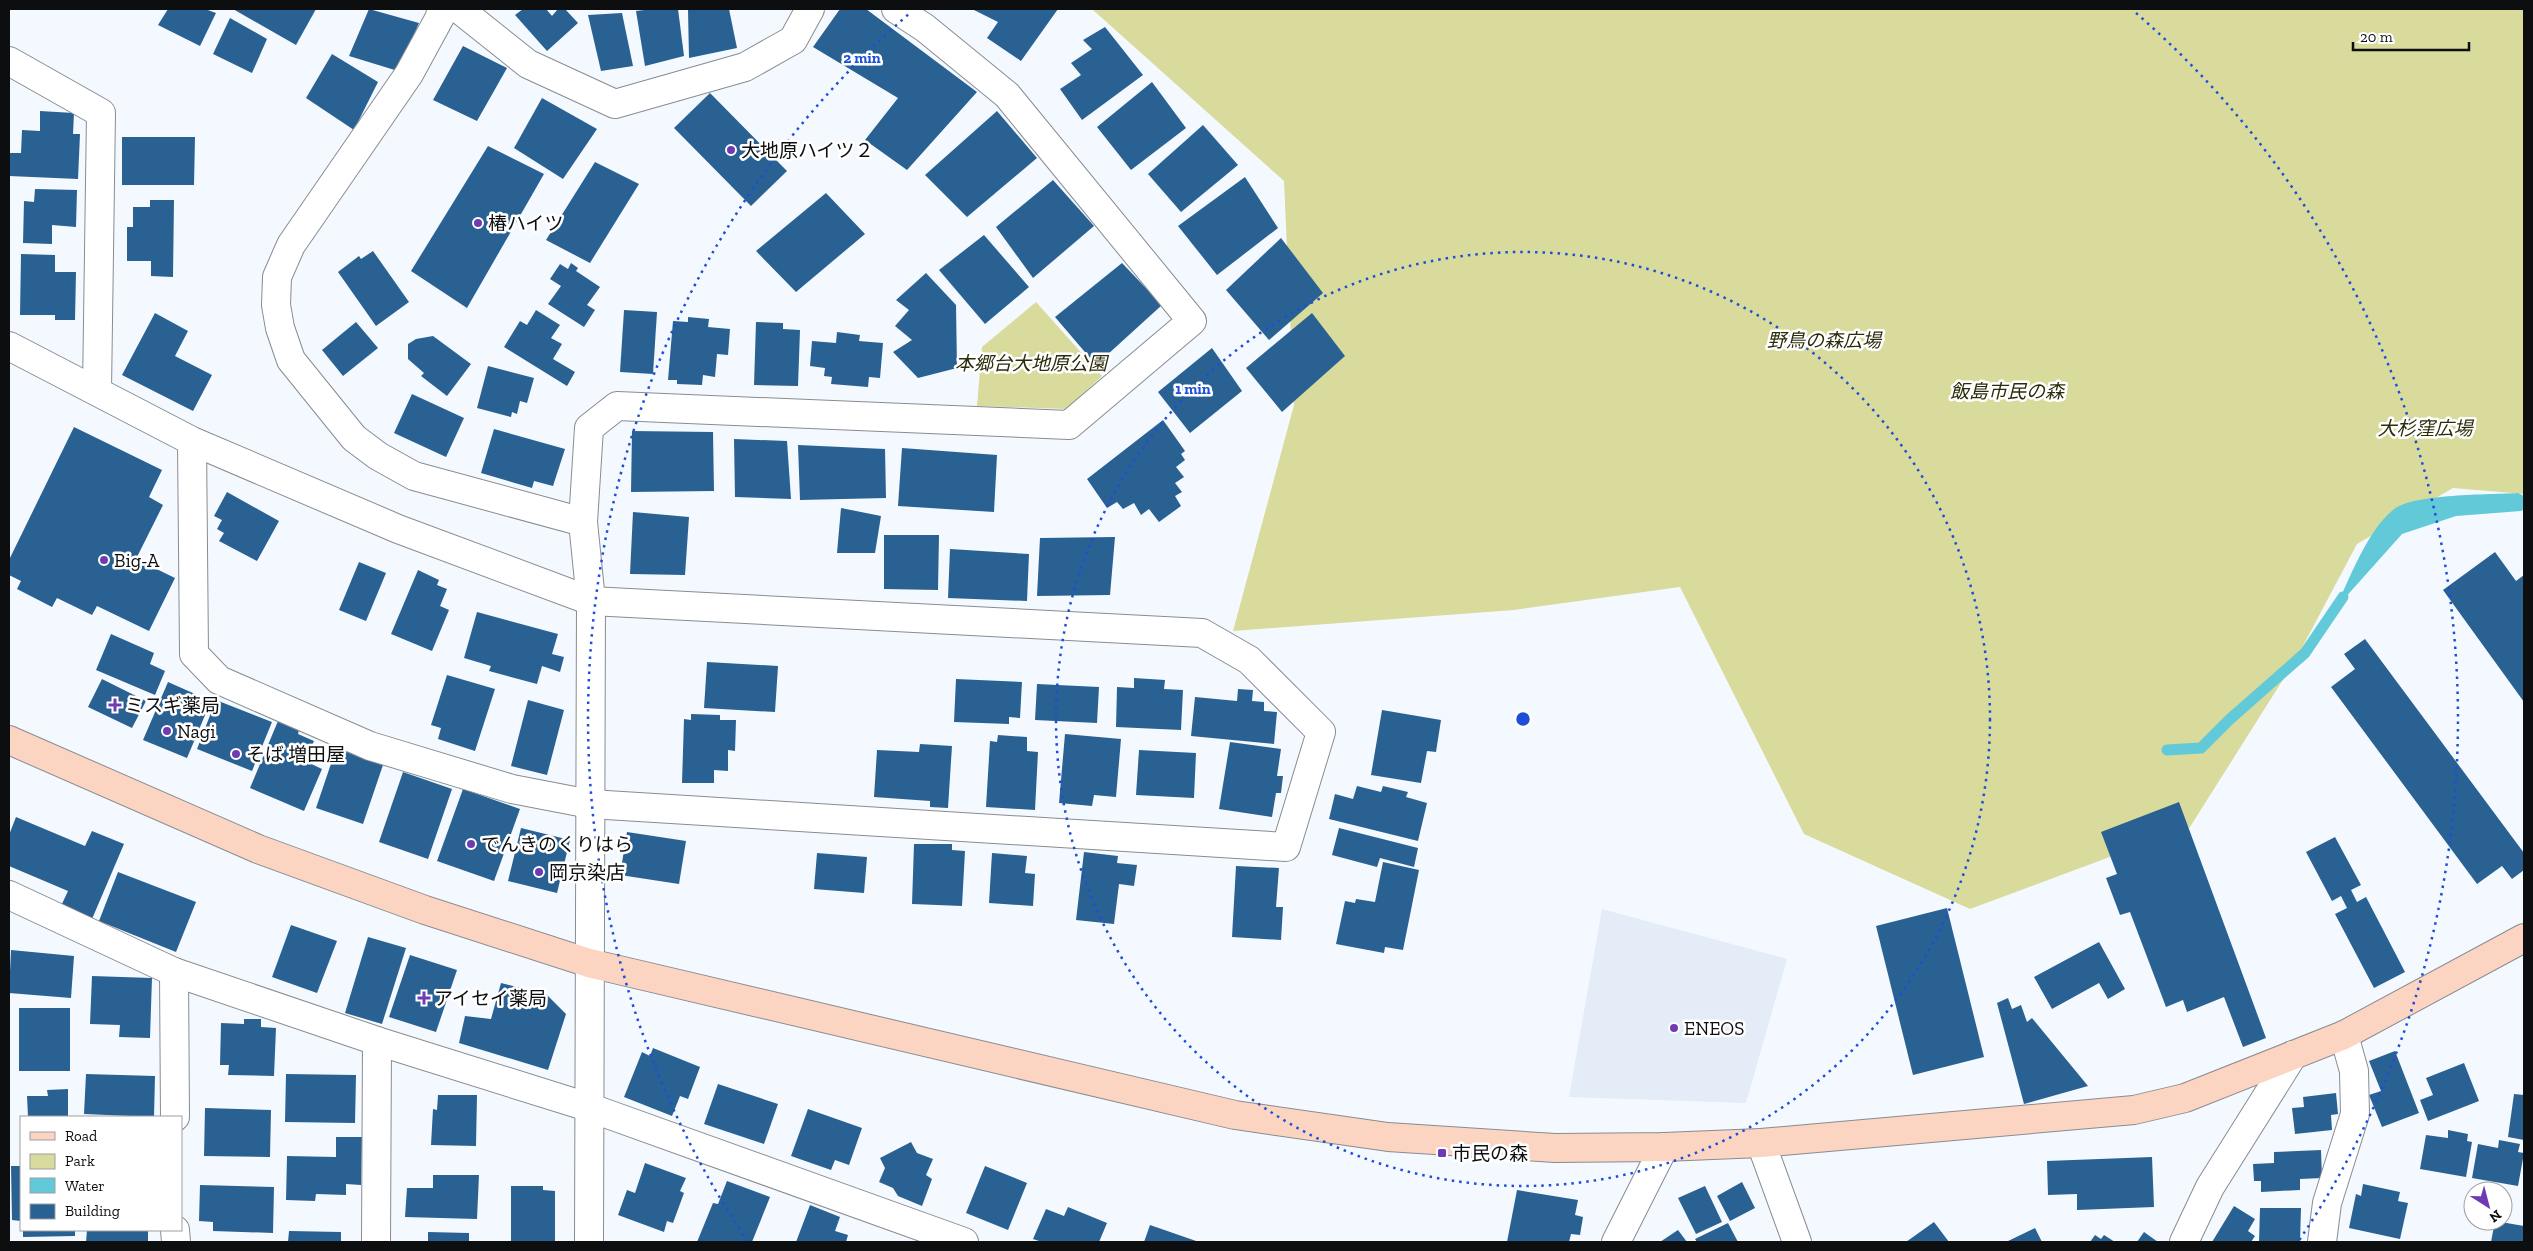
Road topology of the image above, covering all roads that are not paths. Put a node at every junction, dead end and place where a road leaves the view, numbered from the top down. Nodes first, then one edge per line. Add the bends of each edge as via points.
1 (810, 9) edge
2 (896, 9) edge
3 (440, 11) edge
4 (9, 61) edge
5 (9, 346) edge
6 (97, 391) junction
7 (192, 441) junction
8 (584, 522) junction
9 (591, 601) junction
10 (9, 740) edge
11 (590, 804) junction
12 (9, 895) edge
13 (2524, 938) edge
14 (589, 963) junction
15 (174, 972) junction
16 (2344, 1035) junction
17 (377, 1041) junction
18 (2293, 1055) junction
19 (588, 1107) junction
20 (175, 1116) edge
21 (1760, 1143) junction
22 (1664, 1148) junction
23 (376, 1242) edge
24 (589, 1242) edge
25 (964, 1242) edge
26 (1616, 1242) edge
27 (1797, 1242) edge
28 (2184, 1242) edge
29 (2322, 1242) edge

1 - 3 street via 793,40 745,67 615,104 528,64
2 - 8 street via 925,28 1006,95 1192,320 1069,425 617,406 589,428
3 - 8 street via 409,74 290,245 277,277 276,304 280,328 291,360 354,438 378,456 414,476
4 - 6 street via 102,114
5 - 6 street
6 - 7 street
7 - 9 street via 398,529
7 - 11 street via 194,654 219,680 370,746 512,789
8 - 9 street
9 - 11 street
9 - 11 street via 1202,633 1249,660 1321,732 1286,847
10 - 14 street via 258,849 425,910
11 - 14 street
12 - 15 street
13 - 16 street
14 - 19 street
14 - 22 street via 1235,1114 1388,1138 1554,1148
15 - 17 street
15 - 20 street
16 - 18 street
16 - 29 street via 2354,1071 2355,1114 2327,1203
17 - 19 street
17 - 23 street
18 - 21 street via 2185,1098 2134,1110
18 - 28 street via 2210,1186
19 - 24 street
19 - 25 street
21 - 22 street
21 - 27 street
22 - 26 street

